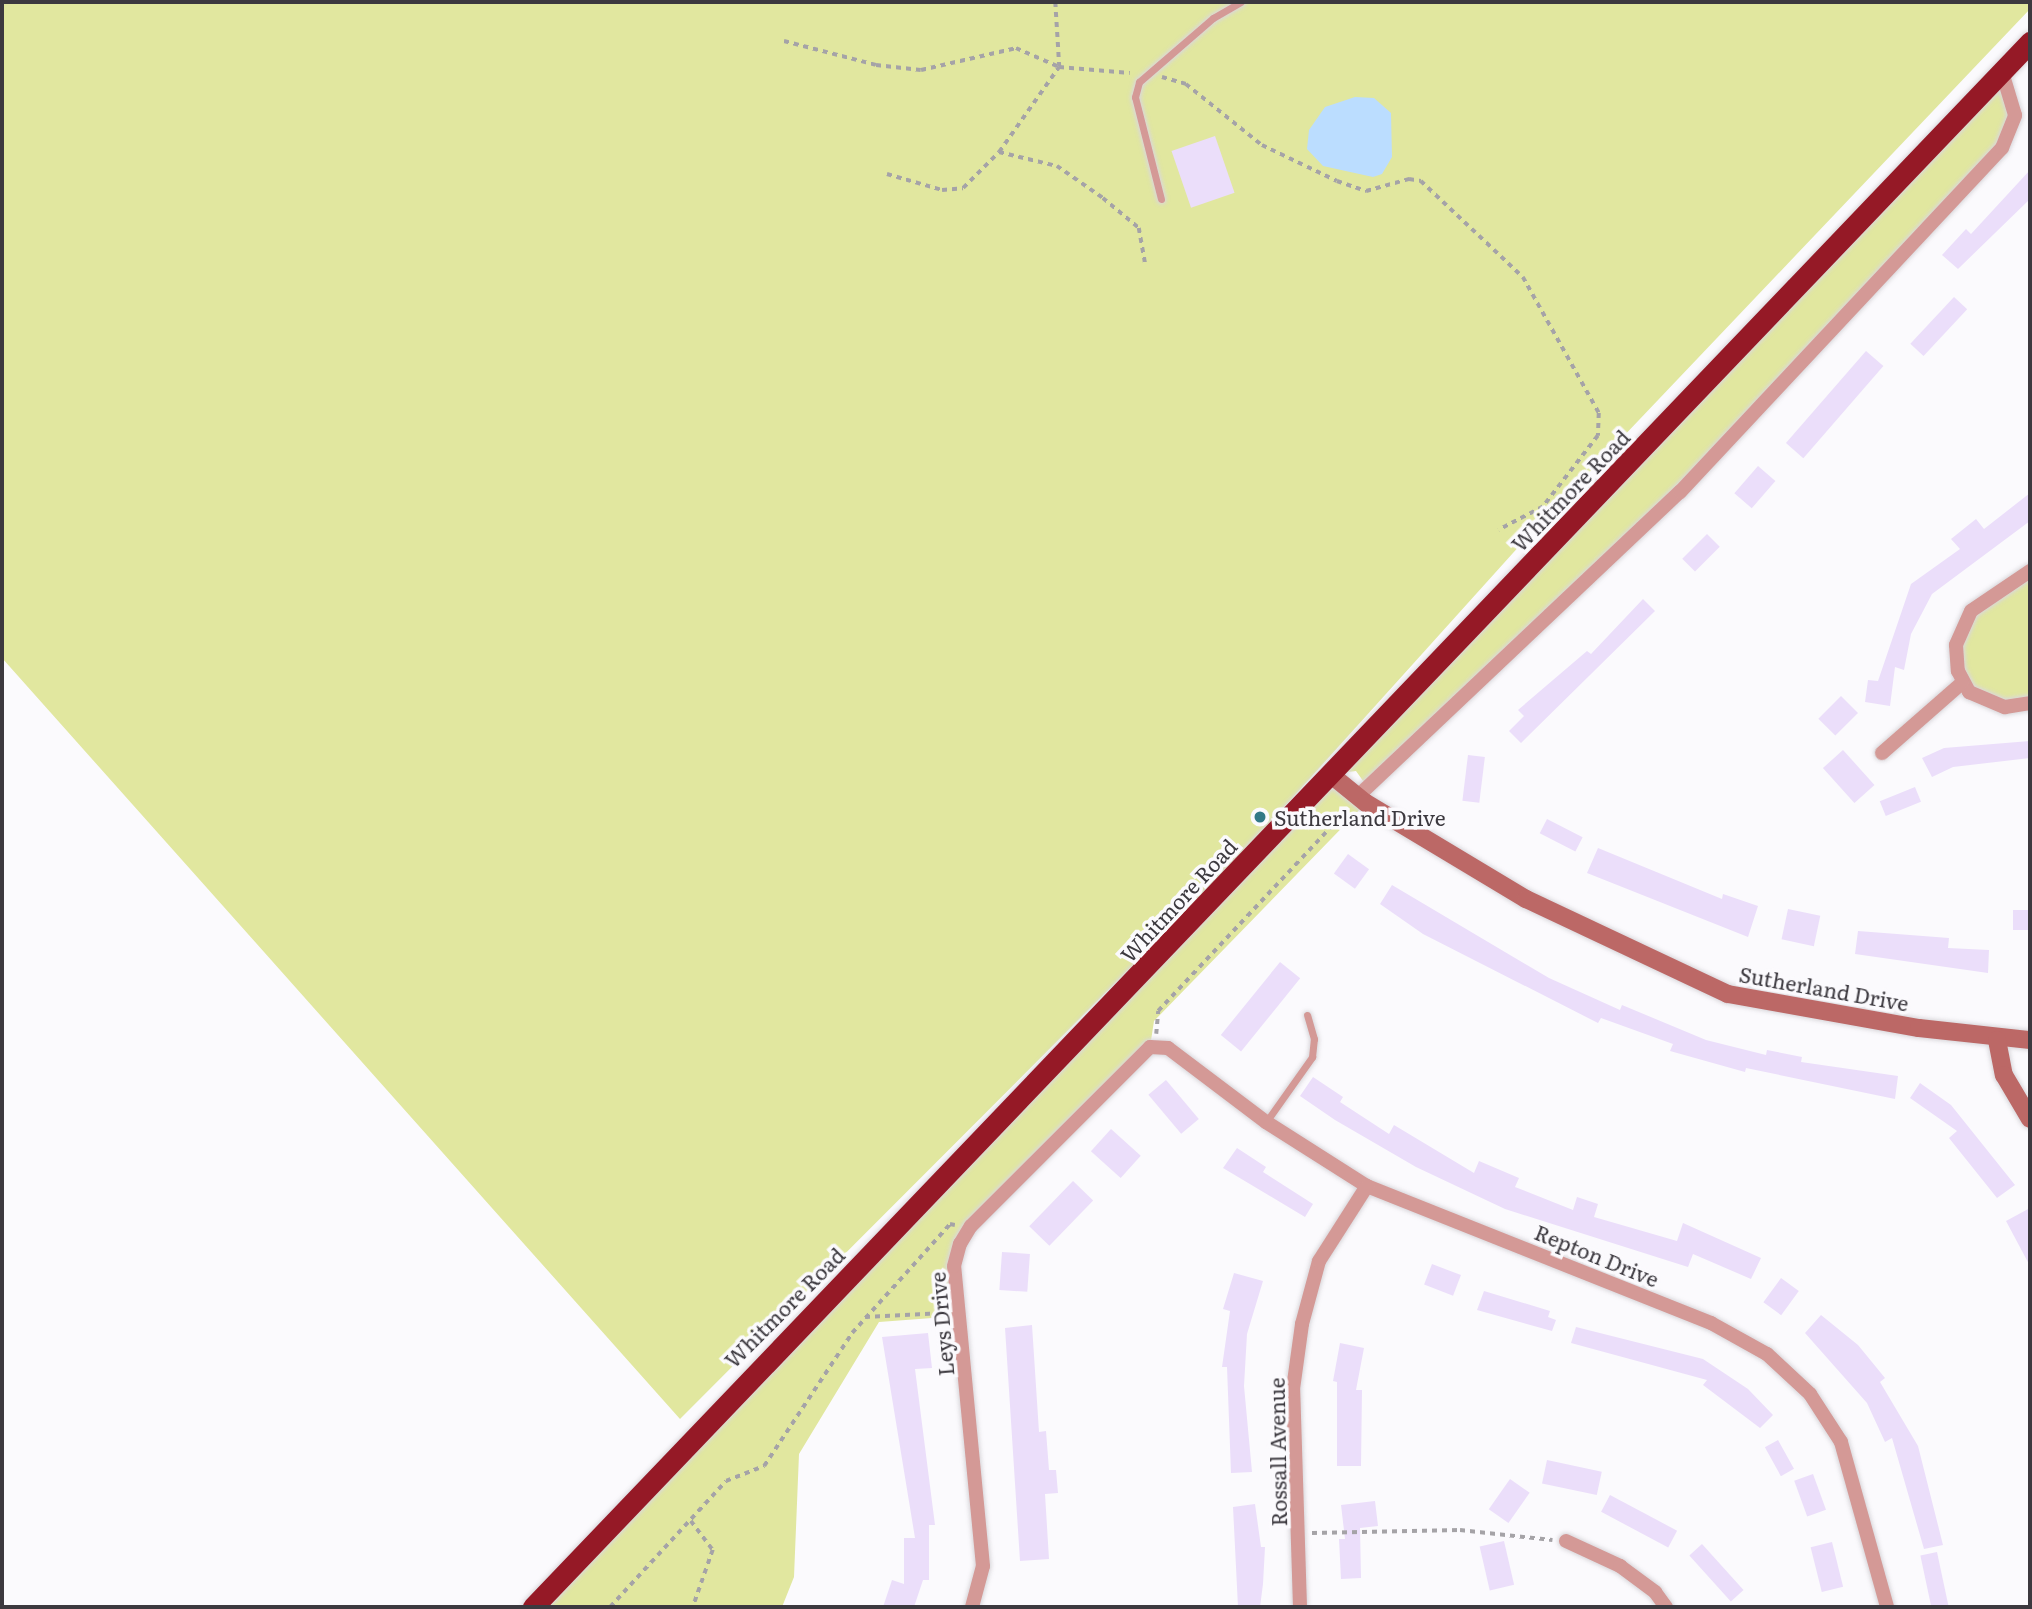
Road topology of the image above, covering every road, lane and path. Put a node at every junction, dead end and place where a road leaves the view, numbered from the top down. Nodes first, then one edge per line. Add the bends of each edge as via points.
1 (1055, 2) edge
2 (1241, 2) edge
3 (784, 41) dead end
4 (2030, 42) edge
5 (1059, 67) junction
6 (2002, 72) junction
7 (1148, 74) junction
8 (999, 152) junction
9 (887, 174) dead end
10 (1161, 199) dead end
11 (1145, 263) dead end
12 (1499, 530) dead end
13 (2030, 570) edge
14 (1962, 683) junction
15 (2030, 703) edge
16 (1882, 753) dead end
17 (1330, 774) junction
18 (1358, 796) junction
19 (1307, 1015) dead end
20 (1997, 1040) junction
21 (2030, 1040) edge
22 (1161, 1048) junction
23 (2030, 1119) edge
24 (1266, 1122) junction
25 (1367, 1186) junction
26 (970, 1228) junction
27 (958, 1311) junction
28 (865, 1317) junction
29 (691, 1521) junction
30 (1300, 1534) junction
31 (1566, 1541) joint
32 (533, 1607) edge
33 (610, 1607) edge
34 (693, 1607) edge
35 (972, 1607) edge
36 (1300, 1607) edge
37 (1666, 1607) edge
38 (1887, 1607) edge

1 - 5 path
2 - 7 lane via 1213,18
3 - 5 path via 876,65 921,70 1016,48
4 - 6 highway, Whitmore Road
5 - 7 path
5 - 8 path
6 - 17 highway, Whitmore Road
6 - 18 street via 2015,115 2002,148 1680,492
7 - 10 lane via 1135,97
7 - 12 path via 1186,84 1262,145 1338,181 1366,191 1409,178 1421,181 1523,277 1599,413 1598,436 1544,507
8 - 9 path via 963,188 942,190
8 - 11 path via 1057,166 1103,198 1139,228
13 - 14 street via 1972,611 1962,626 1956,645
14 - 15 street via 1986,702 2005,707
14 - 16 street
17 - 18 street, Sutherland Drive
17 - 32 highway, Whitmore Road
18 - 20 street, Sutherland Drive via 1526,899 1728,994
18 - 22 path via 1158,1012
19 - 24 lane via 1314,1039 1312,1057
20 - 21 street, Sutherland Drive
20 - 23 street via 2004,1075
22 - 24 street, Repton Drive
22 - 26 street, Leys Drive
24 - 25 street, Repton Drive
25 - 30 street, Rossall Avenue via 1319,1261 1302,1324 1293,1389
25 - 38 street, Repton Drive via 1711,1323 1767,1354 1810,1394 1842,1443
26 - 27 street, Leys Drive via 954,1266
26 - 28 path via 950,1224
27 - 28 path
27 - 35 street, Leys Drive via 983,1566
28 - 29 path via 764,1466 754,1475 734,1475
29 - 33 path
29 - 34 path via 713,1550
30 - 31 path via 1460,1530
30 - 36 street, Rossall Avenue
31 - 37 street via 1620,1566 1655,1592

